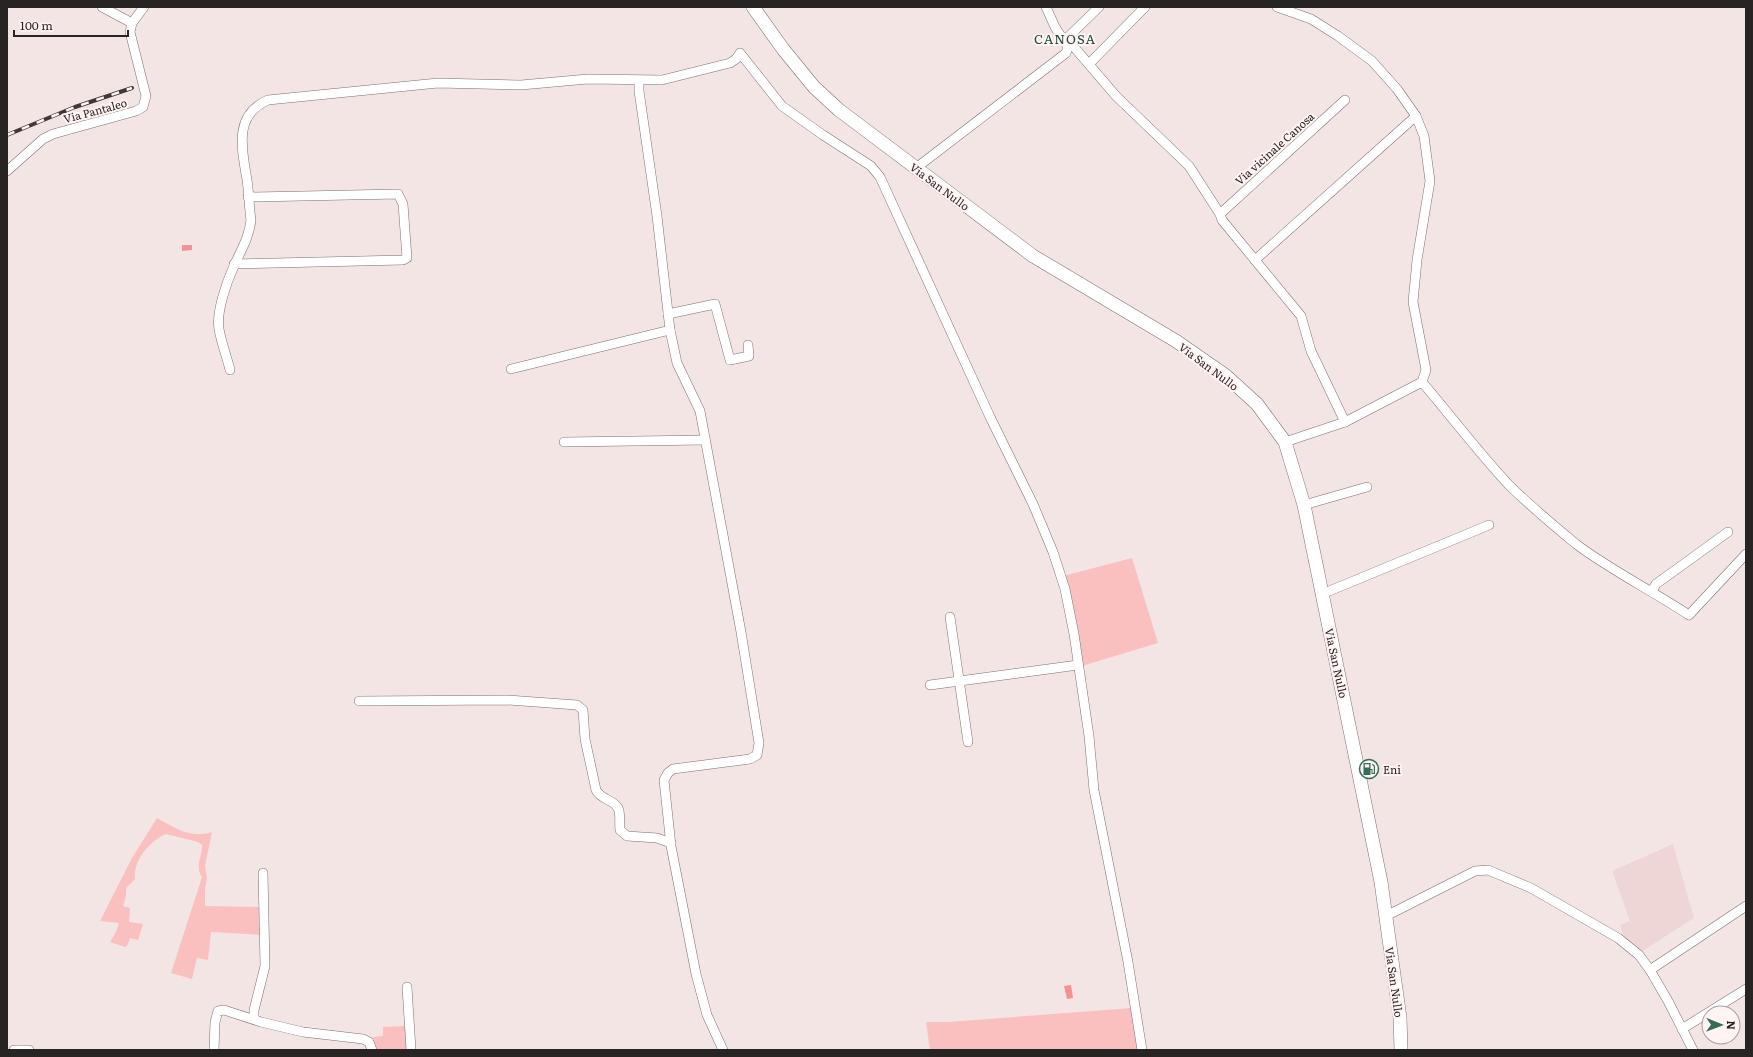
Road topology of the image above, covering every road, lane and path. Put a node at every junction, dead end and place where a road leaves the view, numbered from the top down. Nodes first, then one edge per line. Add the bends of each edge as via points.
1 (102, 7) edge
2 (144, 7) edge
3 (753, 7) edge
4 (1046, 7) edge
5 (1099, 7) edge
6 (1145, 7) edge
7 (1277, 7) edge
8 (132, 23) junction
9 (1065, 40) junction
10 (1089, 64) junction
11 (639, 81) junction
12 (1345, 100) dead end
13 (1416, 116) junction
14 (916, 168) junction
15 (7, 171) edge
16 (248, 197) junction
17 (1220, 214) junction
18 (1255, 260) junction
19 (234, 264) junction
20 (668, 314) junction
21 (670, 330) junction
22 (748, 345) dead end
23 (511, 369) dead end
24 (230, 370) dead end
25 (1422, 382) junction
26 (1345, 422) junction
27 (705, 440) junction
28 (564, 442) dead end
29 (1285, 442) junction
30 (1367, 487) dead end
31 (1304, 505) junction
32 (1489, 525) dead end
33 (1728, 532) dead end
34 (1746, 554) edge
35 (1652, 591) junction
36 (1322, 594) junction
37 (950, 617) dead end
38 (1078, 665) junction
39 (959, 681) junction
40 (930, 685) dead end
41 (359, 701) dead end
42 (968, 742) dead end
43 (671, 843) junction
44 (263, 873) dead end
45 (1746, 906) edge
46 (1386, 916) junction
47 (1650, 970) junction
48 (407, 987) dead end
49 (1746, 989) edge
50 (254, 1019) junction
51 (1682, 1029) junction
52 (1690, 1049) edge
53 (14, 1050) edge
54 (29, 1050) edge
55 (214, 1050) edge
56 (372, 1050) edge
57 (411, 1050) edge
58 (723, 1050) edge
59 (1142, 1050) edge
60 (1401, 1050) edge

1 - 8 street
2 - 8 street
3 - 14 street, Via San Nullo via 814,88
4 - 9 street via 1055,27
5 - 9 street
6 - 10 street
7 - 13 street via 1311,19 1372,61 1397,89
8 - 15 street, Via Pantaleo via 130,32 146,96 143,107 53,134 43,139
9 - 10 street
9 - 14 street via 1068,47 1066,53
10 - 17 street via 1116,96 1189,166
11 - 16 street via 588,79 521,85 438,83 268,100 249,114 242,129
11 - 20 street
11 - 38 street via 676,77 730,63 740,54 782,106 871,166 880,177 960,355 1045,531 1065,589
12 - 17 street, Via vicinale Canosa
13 - 18 street
13 - 25 street via 1424,136 1430,181 1413,290 1414,314 1426,370
14 - 29 street, Via San Nullo via 1033,256 1176,341 1225,375 1256,404
16 - 19 street via 250,230
16 - 19 street via 398,194 403,204 407,258
17 - 18 street via 1222,220
18 - 26 street via 1301,316 1311,351
19 - 24 street via 219,318 219,328
20 - 21 street
20 - 22 street via 715,304 730,360 749,356
21 - 23 street
21 - 27 street via 676,363 700,411
25 - 26 street
25 - 35 street via 1508,484 1536,510 1604,564
26 - 29 street
27 - 28 street
27 - 43 street via 749,678 759,749 757,755 750,760 679,768 668,773 664,780 664,789
29 - 31 street, Via San Nullo
30 - 31 street
31 - 36 street, Via San Nullo
32 - 36 street
33 - 35 street via 1656,584
34 - 35 street via 1689,615
36 - 46 street, Via San Nullo
37 - 39 street
38 - 39 street
38 - 59 street via 1094,790 1128,962
39 - 40 street
39 - 42 street
41 - 43 street via 507,700 577,705 583,710 585,739 596,790 598,795 612,802 618,809 620,830 627,836 657,838
43 - 58 street via 696,974 707,1015
44 - 50 street via 264,966
45 - 47 street
46 - 47 street via 1475,872 1488,870 1531,888 1618,938 1639,955
46 - 60 street, Via San Nullo via 1400,1018
47 - 51 street
48 - 57 street
49 - 51 street
50 - 55 street via 230,1011 218,1011
50 - 56 street via 303,1032 363,1039 369,1042
51 - 52 street
53 - 54 street

